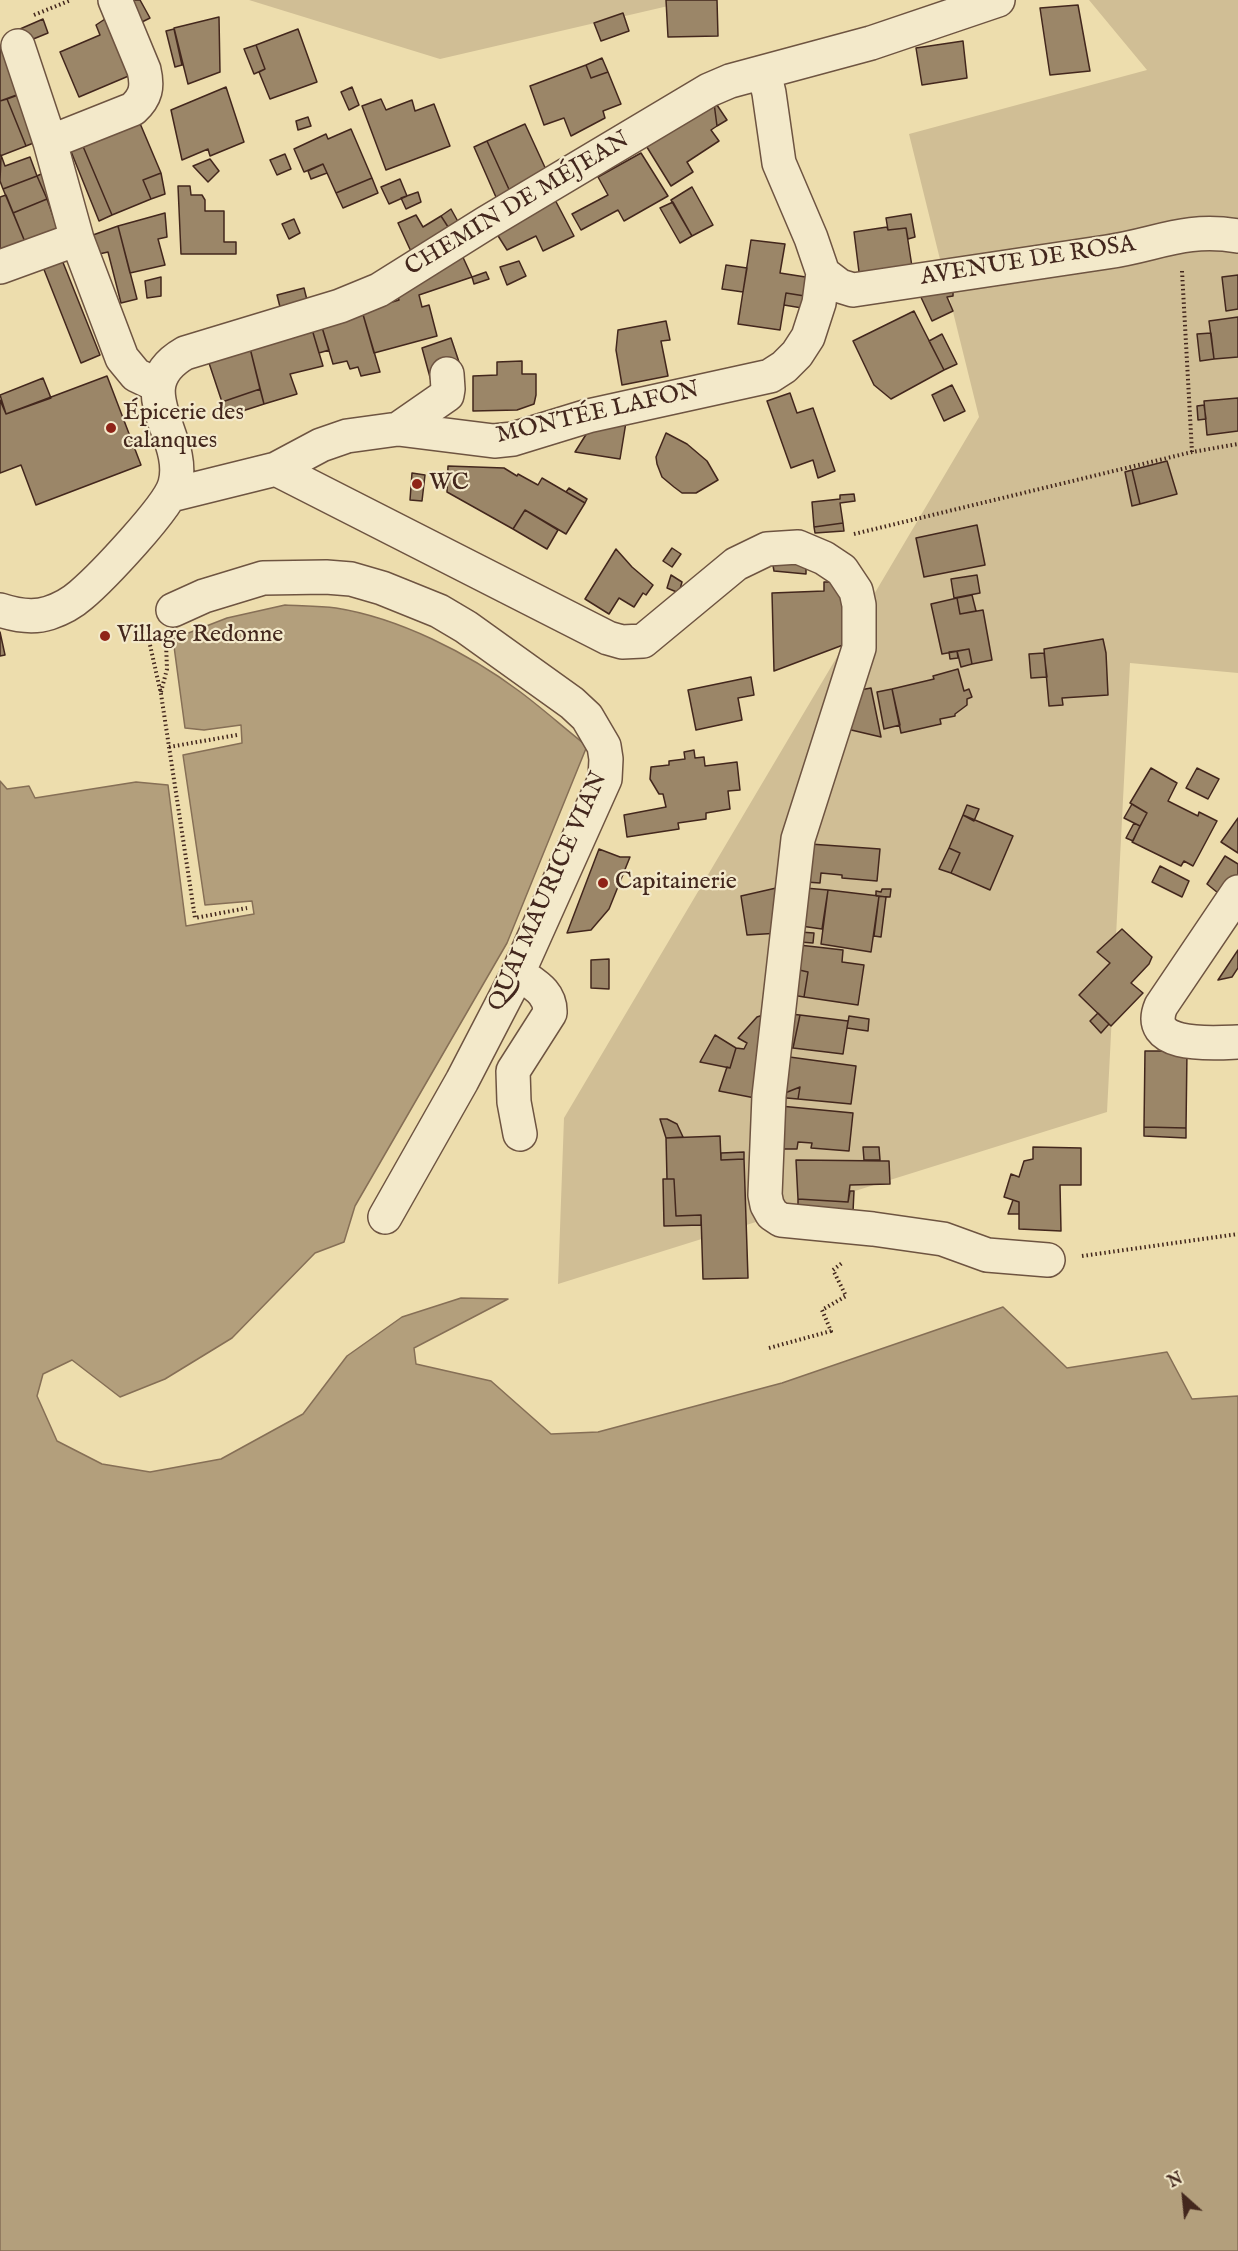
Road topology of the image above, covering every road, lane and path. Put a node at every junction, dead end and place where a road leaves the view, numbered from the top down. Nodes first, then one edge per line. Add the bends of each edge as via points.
1 (71, 0) edge
2 (115, 0) edge
3 (998, 0) edge
4 (31, 17) dead end
5 (18, 46) dead end
6 (764, 72) junction
7 (50, 142) junction
8 (1180, 235) junction
9 (1238, 236) edge
10 (77, 240) junction
11 (0, 267) edge
12 (823, 273) junction
13 (447, 374) dead end
14 (157, 385) junction
15 (398, 429) junction
16 (1238, 444) edge
17 (1192, 452) junction
18 (276, 469) junction
19 (171, 495) junction
20 (798, 547) junction
21 (0, 610) edge
22 (173, 610) joint
23 (150, 645) dead end
24 (160, 694) junction
25 (237, 735) dead end
26 (169, 747) junction
27 (1238, 892) edge
28 (247, 908) dead end
29 (518, 973) junction
30 (1238, 1042) edge
31 (520, 1134) dead end
32 (385, 1217) dead end
33 (1238, 1234) edge
34 (851, 1257) dead end
35 (1048, 1260) joint
36 (769, 1348) dead end

1 - 4 path
2 - 7 street via 144,70 146,93 133,109
3 - 6 street, CHEMIN DE MÉJEAN via 871,43
5 - 7 street
6 - 12 street via 779,163
6 - 14 street, CHEMIN DE MÉJEAN via 710,90 379,290 346,304 185,353 168,365
7 - 10 street
8 - 9 street, AVENUE DE ROSA
8 - 12 street, AVENUE DE ROSA via 1110,252 853,290
8 - 17 path
10 - 11 street
10 - 14 street via 122,358 136,375
12 - 15 street, MONTÉE LAFON via 808,337 797,354 770,376 588,416 513,439 494,441
13 - 15 street via 447,395
14 - 19 street via 175,451 177,471
15 - 18 street, MONTÉE LAFON via 346,436
16 - 17 path
17 - 20 path
18 - 19 street, MONTÉE LAFON
18 - 20 street via 622,642 643,641 730,568 754,554
19 - 21 street via 135,540 79,597 48,614
20 - 35 street via 824,558 849,579 859,605 859,648 798,839 771,1073 767,1205 781,1220 885,1230 943,1239 987,1255
22 - 24 path via 166,638 167,669
22 - 29 street, QUAI MAURICE VIAN via 263,578 351,579 439,611 572,702 587,717 604,746 605,779
23 - 24 path
24 - 26 path
25 - 26 path
26 - 28 path via 195,918
27 - 30 street via 1157,1014 1158,1023 1171,1037 1181,1041
29 - 31 street via 545,993 550,1003 550,1013 513,1071
29 - 32 street, QUAI MAURICE VIAN
33 - 35 path
34 - 36 path via 832,1270 846,1296 822,1310 831,1331

